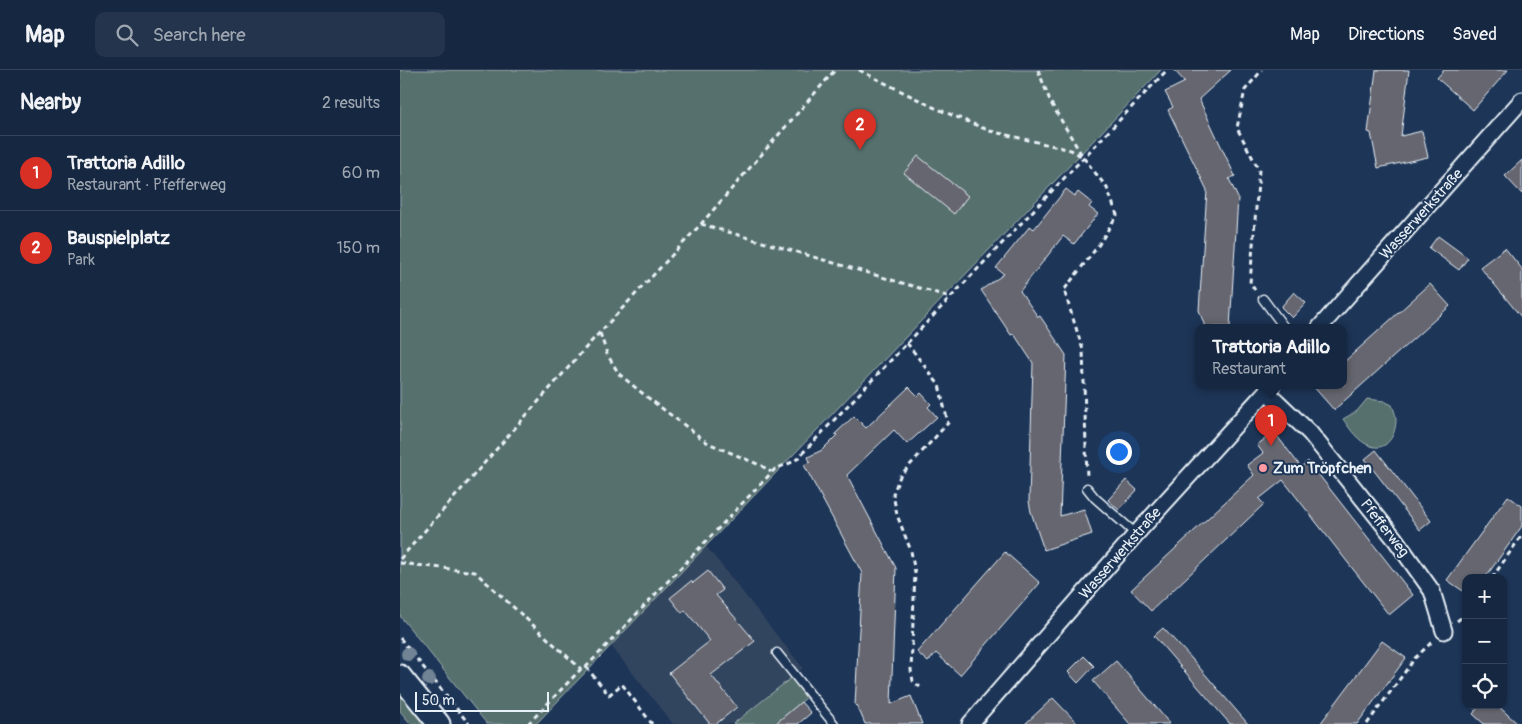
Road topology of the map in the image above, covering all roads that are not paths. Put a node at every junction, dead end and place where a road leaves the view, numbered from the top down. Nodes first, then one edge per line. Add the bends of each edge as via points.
1 (1522, 100) edge
2 (1262, 299) road end
3 (1282, 324) edge
4 (1323, 324) edge
5 (1268, 389) edge
6 (1270, 389) edge
7 (1087, 488) road end
8 (1136, 534) junction
9 (1444, 631) road end
10 (777, 653) dead end
11 (400, 676) edge
12 (439, 724) edge
13 (834, 724) edge
14 (970, 724) edge

1 - 4 street, Wasserwerkstraße
2 - 3 lane
5 - 8 street, Wasserwerkstraße
6 - 9 street, Pfefferweg via 1310,433 1395,539 1432,591
7 - 8 lane
8 - 14 street, Wasserwerkstraße
10 - 13 lane
11 - 12 main road

